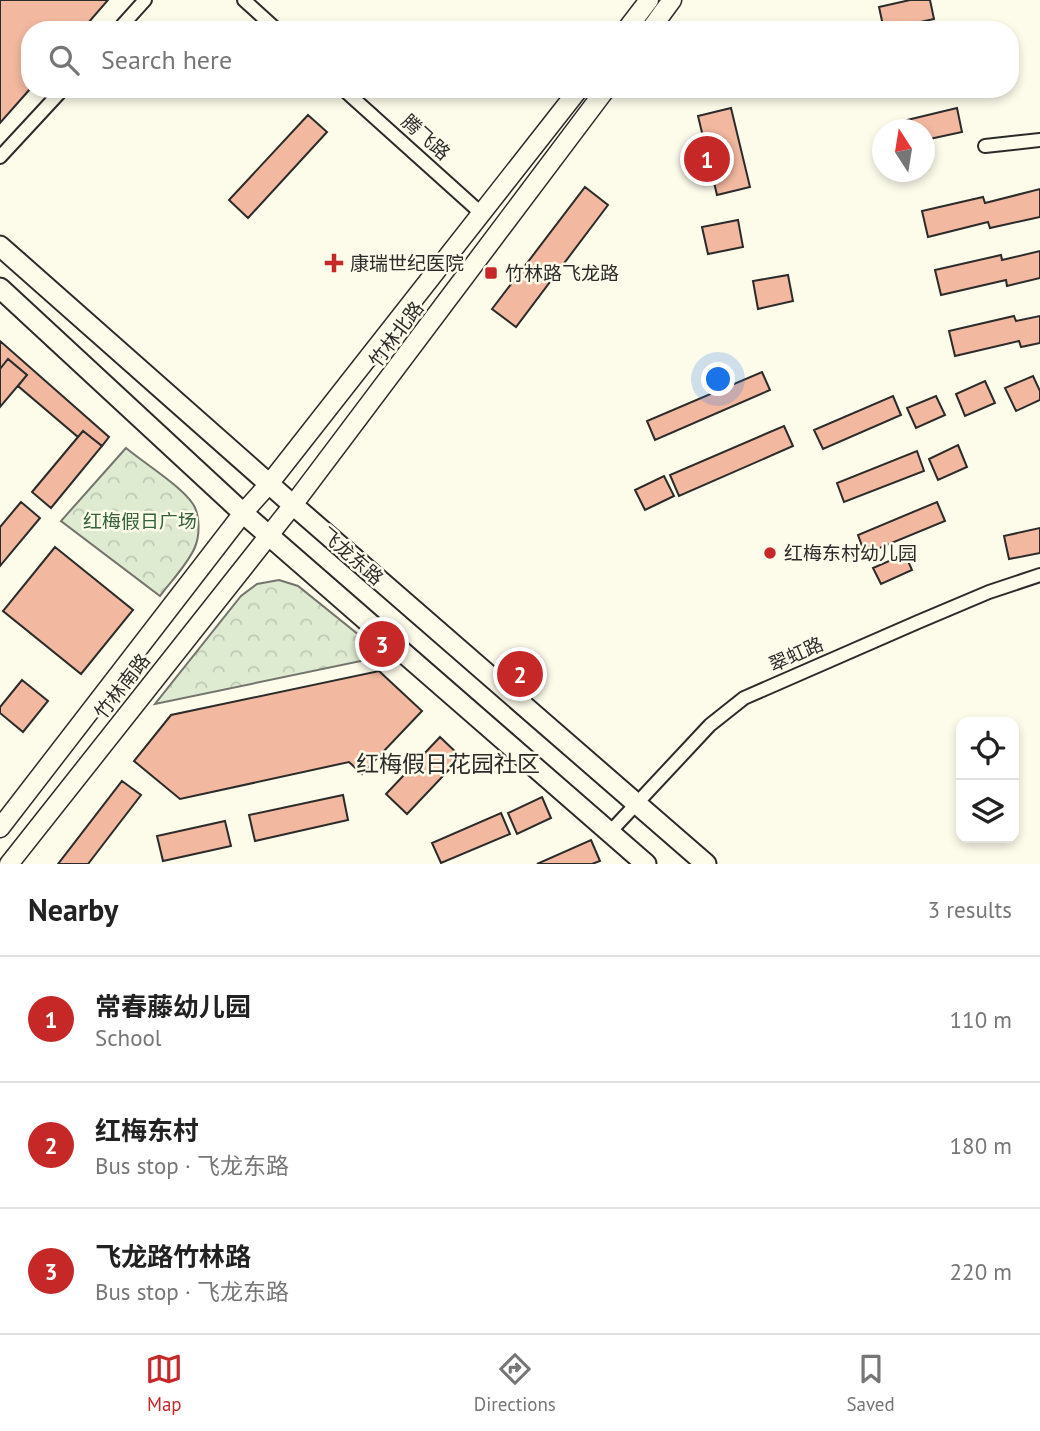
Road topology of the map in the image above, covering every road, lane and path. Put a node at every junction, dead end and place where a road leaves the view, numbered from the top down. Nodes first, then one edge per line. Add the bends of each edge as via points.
1 (145, 0) edge
2 (244, 0) edge
3 (649, 0) edge
4 (672, 0) edge
5 (126, 21) edge
6 (267, 21) edge
7 (633, 21) edge
8 (657, 21) edge
9 (55, 98) edge
10 (353, 98) edge
11 (572, 98) edge
12 (599, 98) edge
13 (1040, 140) edge
14 (985, 146) dead end
15 (0, 157) edge
16 (482, 214) junction
17 (0, 246) edge
18 (0, 288) edge
19 (269, 484) junction
20 (293, 505) junction
21 (243, 513) junction
22 (268, 534) junction
23 (1040, 575) edge
24 (637, 803) junction
25 (0, 828) edge
26 (610, 832) junction
27 (9, 864) edge
28 (646, 864) edge
29 (706, 864) edge

1 - 5 street
2 - 6 street
3 - 7 main road
4 - 8 main road
9 - 15 street
10 - 16 street, 腾飞路
11 - 16 main road, 竹林北路
12 - 20 main road, 竹林北路
13 - 14 street
16 - 19 main road, 竹林北路
17 - 19 main road, 飞龙东路
18 - 21 main road, 飞龙东路
19 - 20 main road, 飞龙东路
19 - 21 main road, 竹林北路
20 - 22 main road, 竹林北路
20 - 24 main road, 飞龙东路
21 - 22 main road, 飞龙东路
21 - 25 main road, 竹林南路
22 - 26 main road, 飞龙东路
22 - 27 main road, 竹林南路
23 - 24 street, 翠虹路 via 977,597 744,698 710,725
24 - 26 street, 翠虹路
24 - 29 main road, 飞龙东路
26 - 28 main road, 飞龙东路

